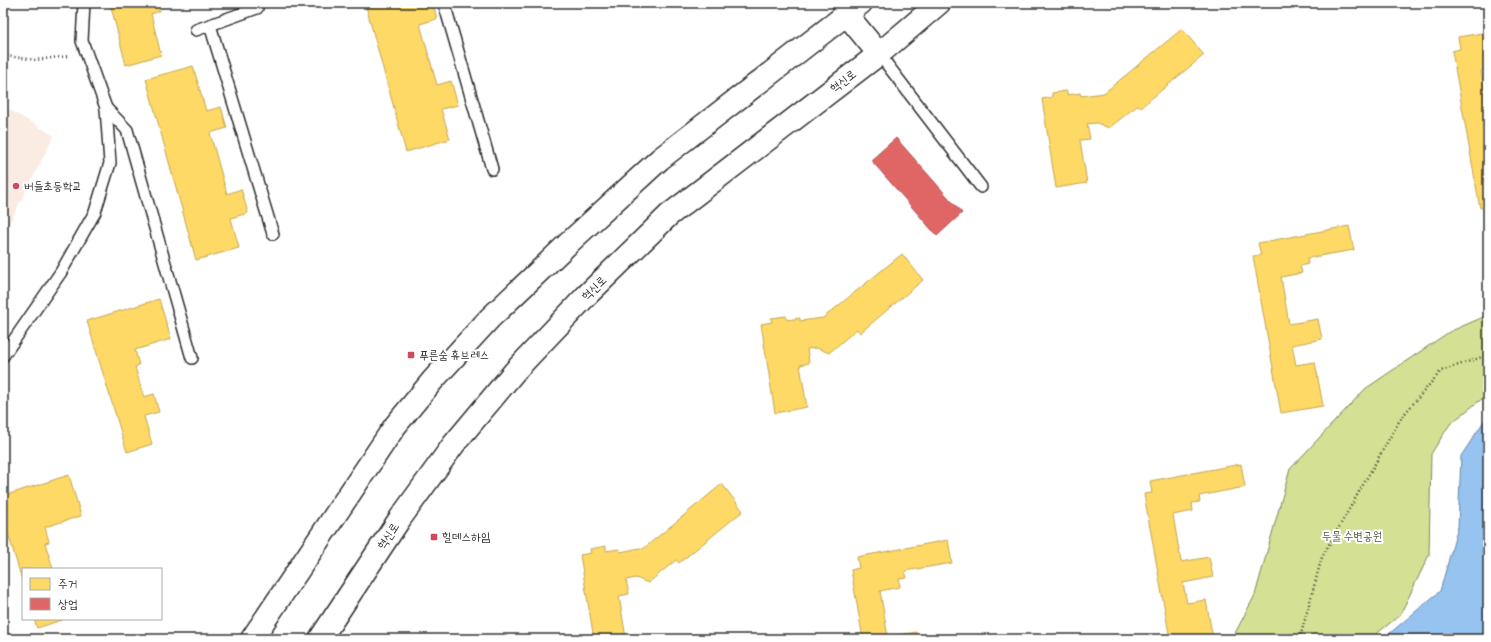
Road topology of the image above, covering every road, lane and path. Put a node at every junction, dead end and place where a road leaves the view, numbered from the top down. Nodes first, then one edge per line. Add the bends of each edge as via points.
1 (84, 3) edge
2 (256, 3) edge
3 (444, 3) edge
4 (939, 3) edge
5 (848, 7) edge
6 (210, 25) junction
7 (196, 30) dead end
8 (3, 54) edge
9 (87, 54) junction
10 (879, 54) junction
11 (106, 108) junction
12 (492, 170) dead end
13 (981, 187) dead end
14 (273, 234) dead end
15 (1488, 355) edge
16 (3, 356) edge
17 (192, 358) dead end
18 (252, 639) edge
19 (320, 639) edge
20 (1298, 639) edge

1 - 9 lane via 82,41
2 - 6 lane via 257,8
3 - 12 lane
4 - 10 street, 혁신로
5 - 10 street
5 - 18 street via 660,159 490,318 395,426
6 - 7 lane
6 - 14 lane
8 - 9 path via 36,60
9 - 11 lane
10 - 13 lane
10 - 19 street, 혁신로 via 669,215 581,300 515,371 454,444 398,520
11 - 16 lane via 110,163 95,212 61,272
11 - 17 lane via 127,130
15 - 20 path via 1441,371 1401,418 1322,557

